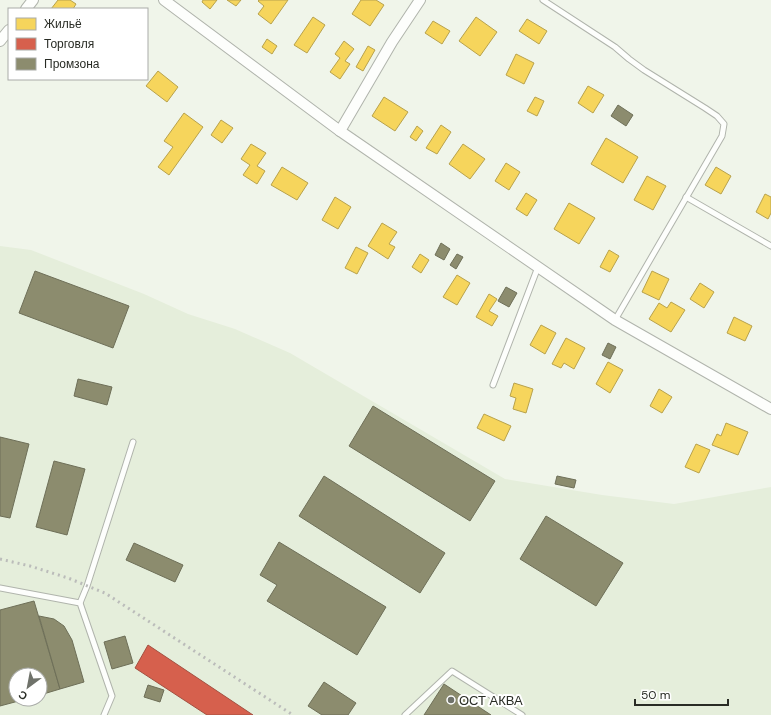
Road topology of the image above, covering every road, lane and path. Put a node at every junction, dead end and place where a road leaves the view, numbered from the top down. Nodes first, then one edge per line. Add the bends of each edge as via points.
1 (33, 0) edge
2 (164, 0) edge
3 (420, 0) edge
4 (543, 0) edge
5 (27, 8) edge
6 (8, 31) edge
7 (0, 41) edge
8 (340, 131) junction
9 (686, 197) junction
10 (771, 246) edge
11 (538, 267) junction
12 (616, 320) junction
13 (494, 385) dead end
14 (771, 409) edge
15 (133, 442) dead end
16 (0, 588) edge
17 (80, 603) junction
18 (104, 715) edge
19 (405, 715) edge
20 (522, 715) edge

1 - 5 street
2 - 8 street
3 - 8 street via 392,42
4 - 9 lane via 615,47 644,70 717,116 724,124 722,136
6 - 7 street
8 - 11 street
9 - 10 lane
9 - 12 lane
11 - 12 street
11 - 13 lane
12 - 14 street
15 - 17 lane
16 - 17 lane
17 - 18 lane via 112,696
19 - 20 lane via 452,671

